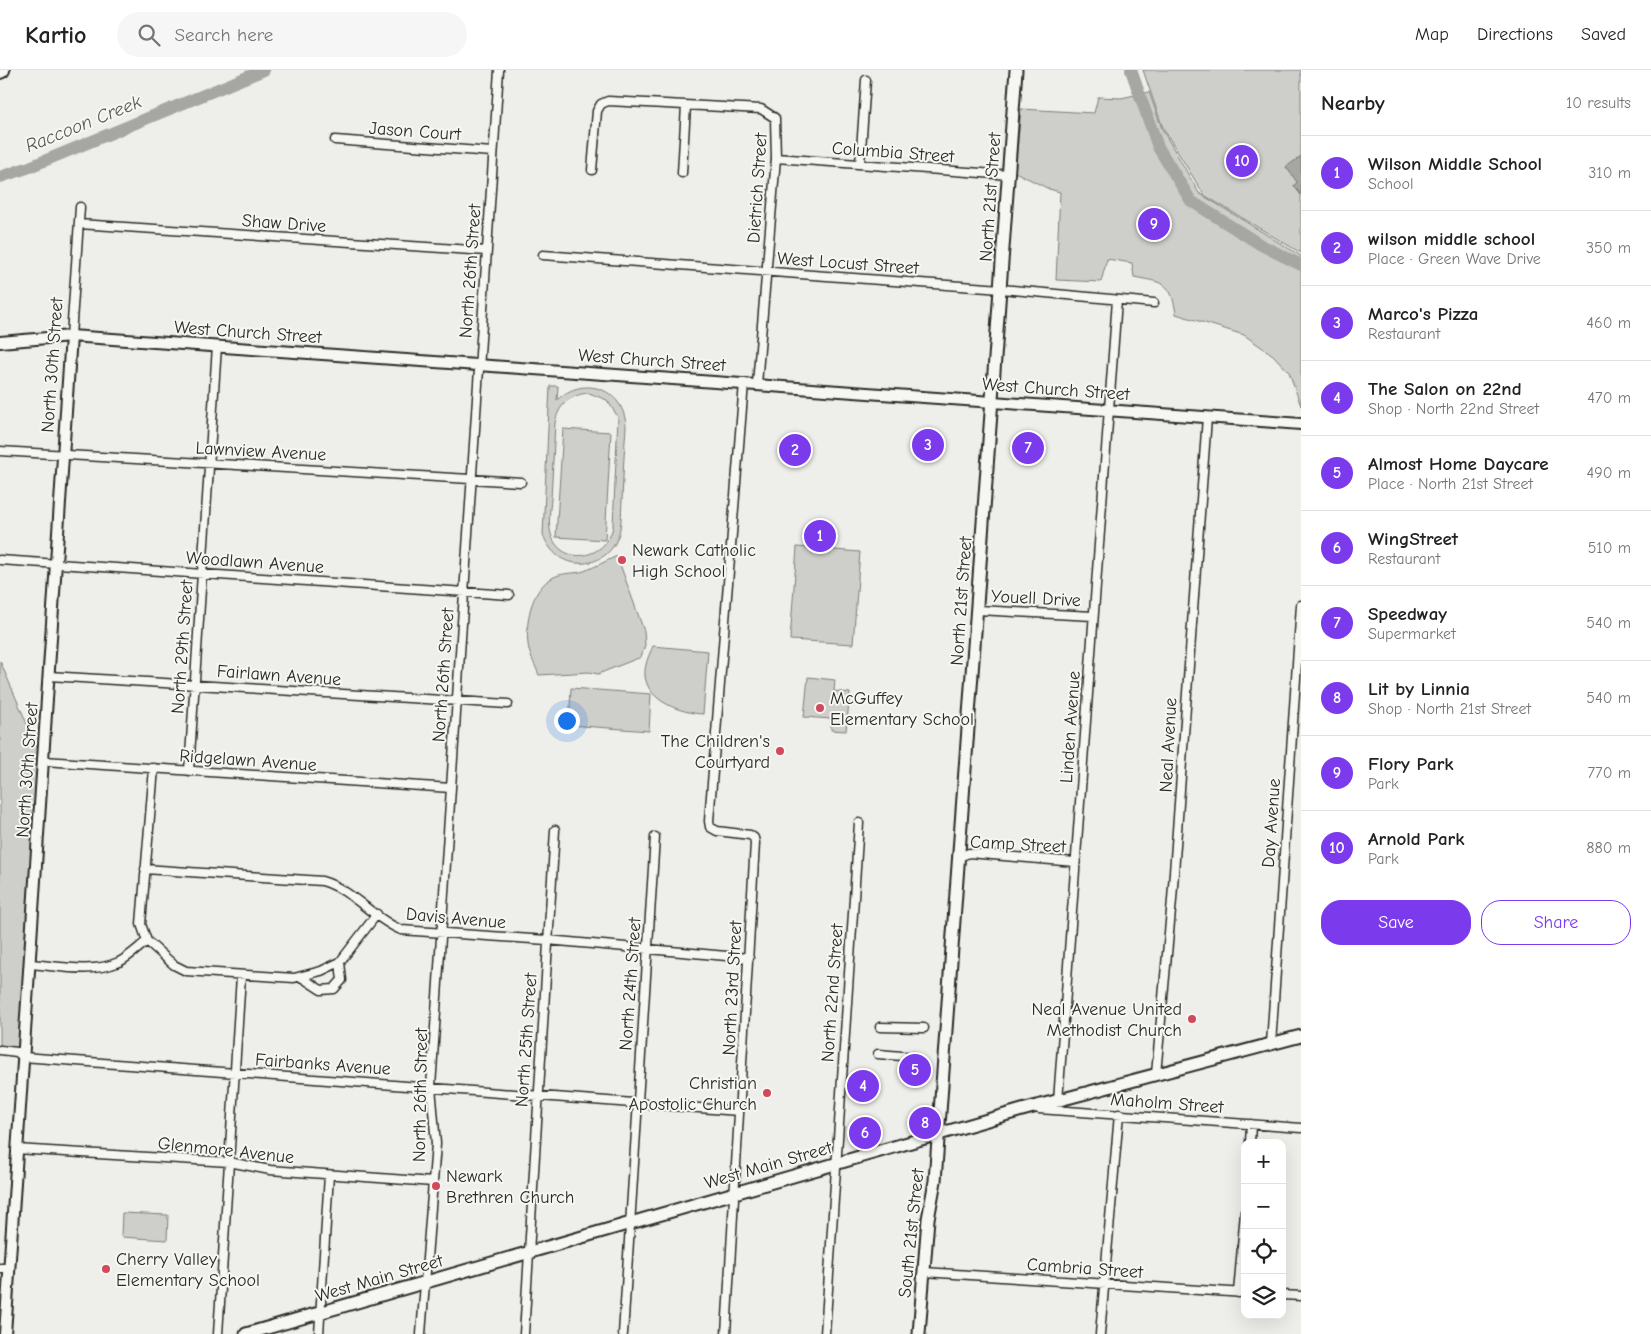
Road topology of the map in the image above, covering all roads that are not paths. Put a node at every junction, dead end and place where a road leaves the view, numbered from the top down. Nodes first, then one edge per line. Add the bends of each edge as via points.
1 (499, 70) edge
2 (1016, 70) edge
3 (866, 80) dead end
4 (686, 106) junction
5 (335, 140) dead end
6 (492, 152) junction
7 (776, 158) junction
8 (860, 164) junction
9 (592, 170) dead end
10 (682, 173) dead end
11 (1009, 176) junction
12 (80, 207) dead end
13 (79, 224) junction
14 (487, 251) junction
15 (543, 255) dead end
16 (766, 272) junction
17 (1001, 289) junction
18 (1117, 300) junction
19 (1154, 303) dead end
20 (71, 336) junction
21 (0, 342) edge
22 (217, 346) junction
23 (479, 365) junction
24 (744, 383) junction
25 (756, 384) junction
26 (994, 401) junction
27 (1108, 410) junction
28 (1207, 417) junction
29 (1301, 424) edge
30 (0, 451) edge
31 (62, 454) junction
32 (209, 463) junction
33 (471, 479) junction
34 (521, 482) dead end
35 (0, 560) edge
36 (56, 564) junction
37 (202, 574) junction
38 (464, 592) junction
39 (509, 595) dead end
40 (1301, 605) edge
41 (978, 610) junction
42 (1093, 616) junction
43 (49, 676) junction
44 (195, 684) junction
45 (457, 700) junction
46 (508, 704) dead end
47 (44, 762) junction
48 (154, 768) junction
49 (189, 771) junction
50 (451, 788) junction
51 (859, 823) dead end
52 (554, 830) dead end
53 (655, 837) dead end
54 (959, 857) junction
55 (1075, 862) junction
56 (145, 869) junction
57 (377, 914) junction
58 (441, 934) junction
59 (548, 940) junction
60 (147, 941) junction
61 (648, 949) junction
62 (749, 958) junction
63 (340, 962) junction
64 (30, 964) junction
65 (241, 976) junction
66 (301, 977) junction
67 (880, 1027) dead end
68 (924, 1028) dead end
69 (1301, 1036) edge
70 (1271, 1044) junction
71 (0, 1050) edge
72 (878, 1054) dead end
73 (914, 1056) dead end
74 (23, 1057) junction
75 (234, 1072) junction
76 (1156, 1074) junction
77 (431, 1087) junction
78 (538, 1095) junction
79 (1058, 1101) junction
80 (638, 1103) junction
81 (1030, 1108) junction
82 (739, 1111) junction
83 (1119, 1114) junction
84 (1251, 1124) junction
85 (1301, 1128) edge
86 (938, 1135) junction
87 (1250, 1139) edge
88 (16, 1149) junction
89 (229, 1162) junction
90 (835, 1164) junction
91 (329, 1175) junction
92 (433, 1182) junction
93 (734, 1193) junction
94 (630, 1223) junction
95 (1244, 1229) edge
96 (528, 1253) junction
97 (4, 1268) edge
98 (924, 1272) junction
99 (1242, 1274) edge
100 (425, 1282) junction
101 (1104, 1284) junction
102 (1241, 1293) edge
103 (1286, 1295) edge
104 (1301, 1296) edge
105 (320, 1313) junction
106 (5, 1334) edge
107 (218, 1334) edge
108 (246, 1334) edge
109 (319, 1334) edge
110 (421, 1334) edge
111 (524, 1334) edge
112 (624, 1334) edge
113 (726, 1334) edge
114 (825, 1334) edge
115 (919, 1334) edge
116 (1100, 1334) edge

1 - 6 street, North 26th Street
2 - 11 main road, North 21st Street
3 - 8 street
4 - 7 street, Dietrich Street via 768,112 776,120
4 - 9 street, Dietrich Street via 613,100 603,103 597,111
4 - 10 street
5 - 6 street, Jason Court
6 - 14 street, North 26th Street
7 - 8 street, Columbia Street
7 - 16 street, Dietrich Street
8 - 11 street, Columbia Street
11 - 17 main road, North 21st Street
12 - 13 street, North 30th Street
13 - 14 street, Shaw Drive
13 - 20 street, North 30th Street
14 - 23 street, North 26th Street
15 - 16 street, West Locust Street
16 - 17 street, West Locust Street
16 - 25 street, Dietrich Street
17 - 18 street, West Locust Street
17 - 26 main road, North 21st Street
18 - 19 street, West Locust Street
18 - 27 street, Linden Avenue
20 - 21 street, West Church Street
20 - 22 street, West Church Street
20 - 31 street, North 30th Street
22 - 23 street, West Church Street
22 - 32 street, North 29th Street
23 - 24 street, West Church Street
23 - 33 street, North 26th Street
24 - 25 street, West Church Street
24 - 62 street, North 23rd Street via 715,728 710,827 717,831 750,834 754,838
25 - 26 street, West Church Street
26 - 27 street, West Church Street
26 - 41 main road, North 21st Street
27 - 28 street, West Church Street
27 - 42 street, Linden Avenue
28 - 29 street, West Church Street
28 - 76 street, Neal Avenue
30 - 31 street, Lawnview Avenue
31 - 32 street, Lawnview Avenue
31 - 36 street, North 30th Street
32 - 33 street, Lawnview Avenue
32 - 37 street, North 29th Street
33 - 34 street, Lawnview Avenue
33 - 38 street, North 26th Street
35 - 36 street, Woodlawn Avenue
36 - 37 street, Woodlawn Avenue
36 - 43 street, North 30th Street
37 - 38 street, Woodlawn Avenue
37 - 44 street, North 29th Street
38 - 39 street, Woodlawn Avenue
38 - 45 street, North 26th Street
40 - 70 street, Day Avenue
41 - 42 street, Youell Drive
41 - 54 main road, North 21st Street
42 - 55 street, Linden Avenue
43 - 44 street, Fairlawn Avenue
43 - 47 street, North 30th Street
44 - 45 street, Fairlawn Avenue
44 - 49 street, North 29th Street
45 - 46 street, Fairlawn Avenue
45 - 50 street, North 26th Street
47 - 48 street, Ridgelawn Avenue
47 - 64 street, North 30th Street
48 - 49 street, Ridgelawn Avenue
48 - 56 street
49 - 50 street, Ridgelawn Avenue
50 - 58 street, North 26th Street
51 - 90 street, North 22nd Street
52 - 59 street, North 25th Street
53 - 61 street, North 24th Street
54 - 55 street, Camp Street via 969,853
54 - 86 main road, North 21st Street
55 - 79 street, Linden Avenue
56 - 57 street, Davis Avenue via 322,881 347,892
56 - 60 street via 141,924
57 - 58 street, Davis Avenue via 401,930
57 - 63 street
58 - 59 street, Davis Avenue
58 - 77 street, North 26th Street
59 - 61 street, Davis Avenue
59 - 78 street, North 25th Street
60 - 64 street via 128,956 108,965 85,968
60 - 65 street via 174,965 186,971
61 - 62 street, Davis Avenue
61 - 80 street, North 24th Street
62 - 82 street, North 23rd Street
63 - 66 street
63 - 66 street via 342,980 334,990 321,990
64 - 74 street, North 30th Street
65 - 66 street
65 - 75 street
67 - 68 street
69 - 70 main road, West Main Street
70 - 76 main road, West Main Street
71 - 74 street, Fairbanks Avenue via 17,1052
72 - 73 street
74 - 75 street, Fairbanks Avenue
74 - 88 street, North 30th Street
75 - 77 street, Fairbanks Avenue
75 - 89 street
76 - 79 main road, West Main Street
77 - 78 street, Fairbanks Avenue
77 - 92 street, North 26th Street via 436,1144
78 - 80 street, Fairbanks Avenue
78 - 96 street, North 25th Street
79 - 81 main road, West Main Street
80 - 82 street, Fairbanks Avenue
80 - 94 street, North 24th Street
81 - 83 street, Maholm Street
81 - 86 main road, West Main Street
82 - 93 street, North 23rd Street
83 - 84 street, Maholm Street
83 - 101 street
84 - 85 street, Maholm Street
84 - 87 street
86 - 90 main road, West Main Street
86 - 98 main road, South 21st Street
88 - 89 street, Glenmore Avenue
88 - 97 street, North 30th Street
89 - 91 street, Glenmore Avenue via 270,1170
89 - 107 street
90 - 93 main road, West Main Street
90 - 114 street, North 22nd Street
91 - 92 street, Glenmore Avenue
91 - 105 street
92 - 100 street, North 26th Street
93 - 94 main road, West Main Street
93 - 113 street, North 23rd Street
94 - 96 main road, West Main Street
94 - 112 street, North 24th Street
95 - 99 street
96 - 100 main road, West Main Street
96 - 111 street, North 25th Street
97 - 106 street, North 30th Street
98 - 101 street, Cambria Street
98 - 115 main road, South 21st Street
100 - 105 main road, West Main Street
100 - 110 street, North 26th Street
101 - 102 street, Cambria Street
101 - 116 street
103 - 104 street
105 - 108 main road, West Main Street
105 - 109 street

